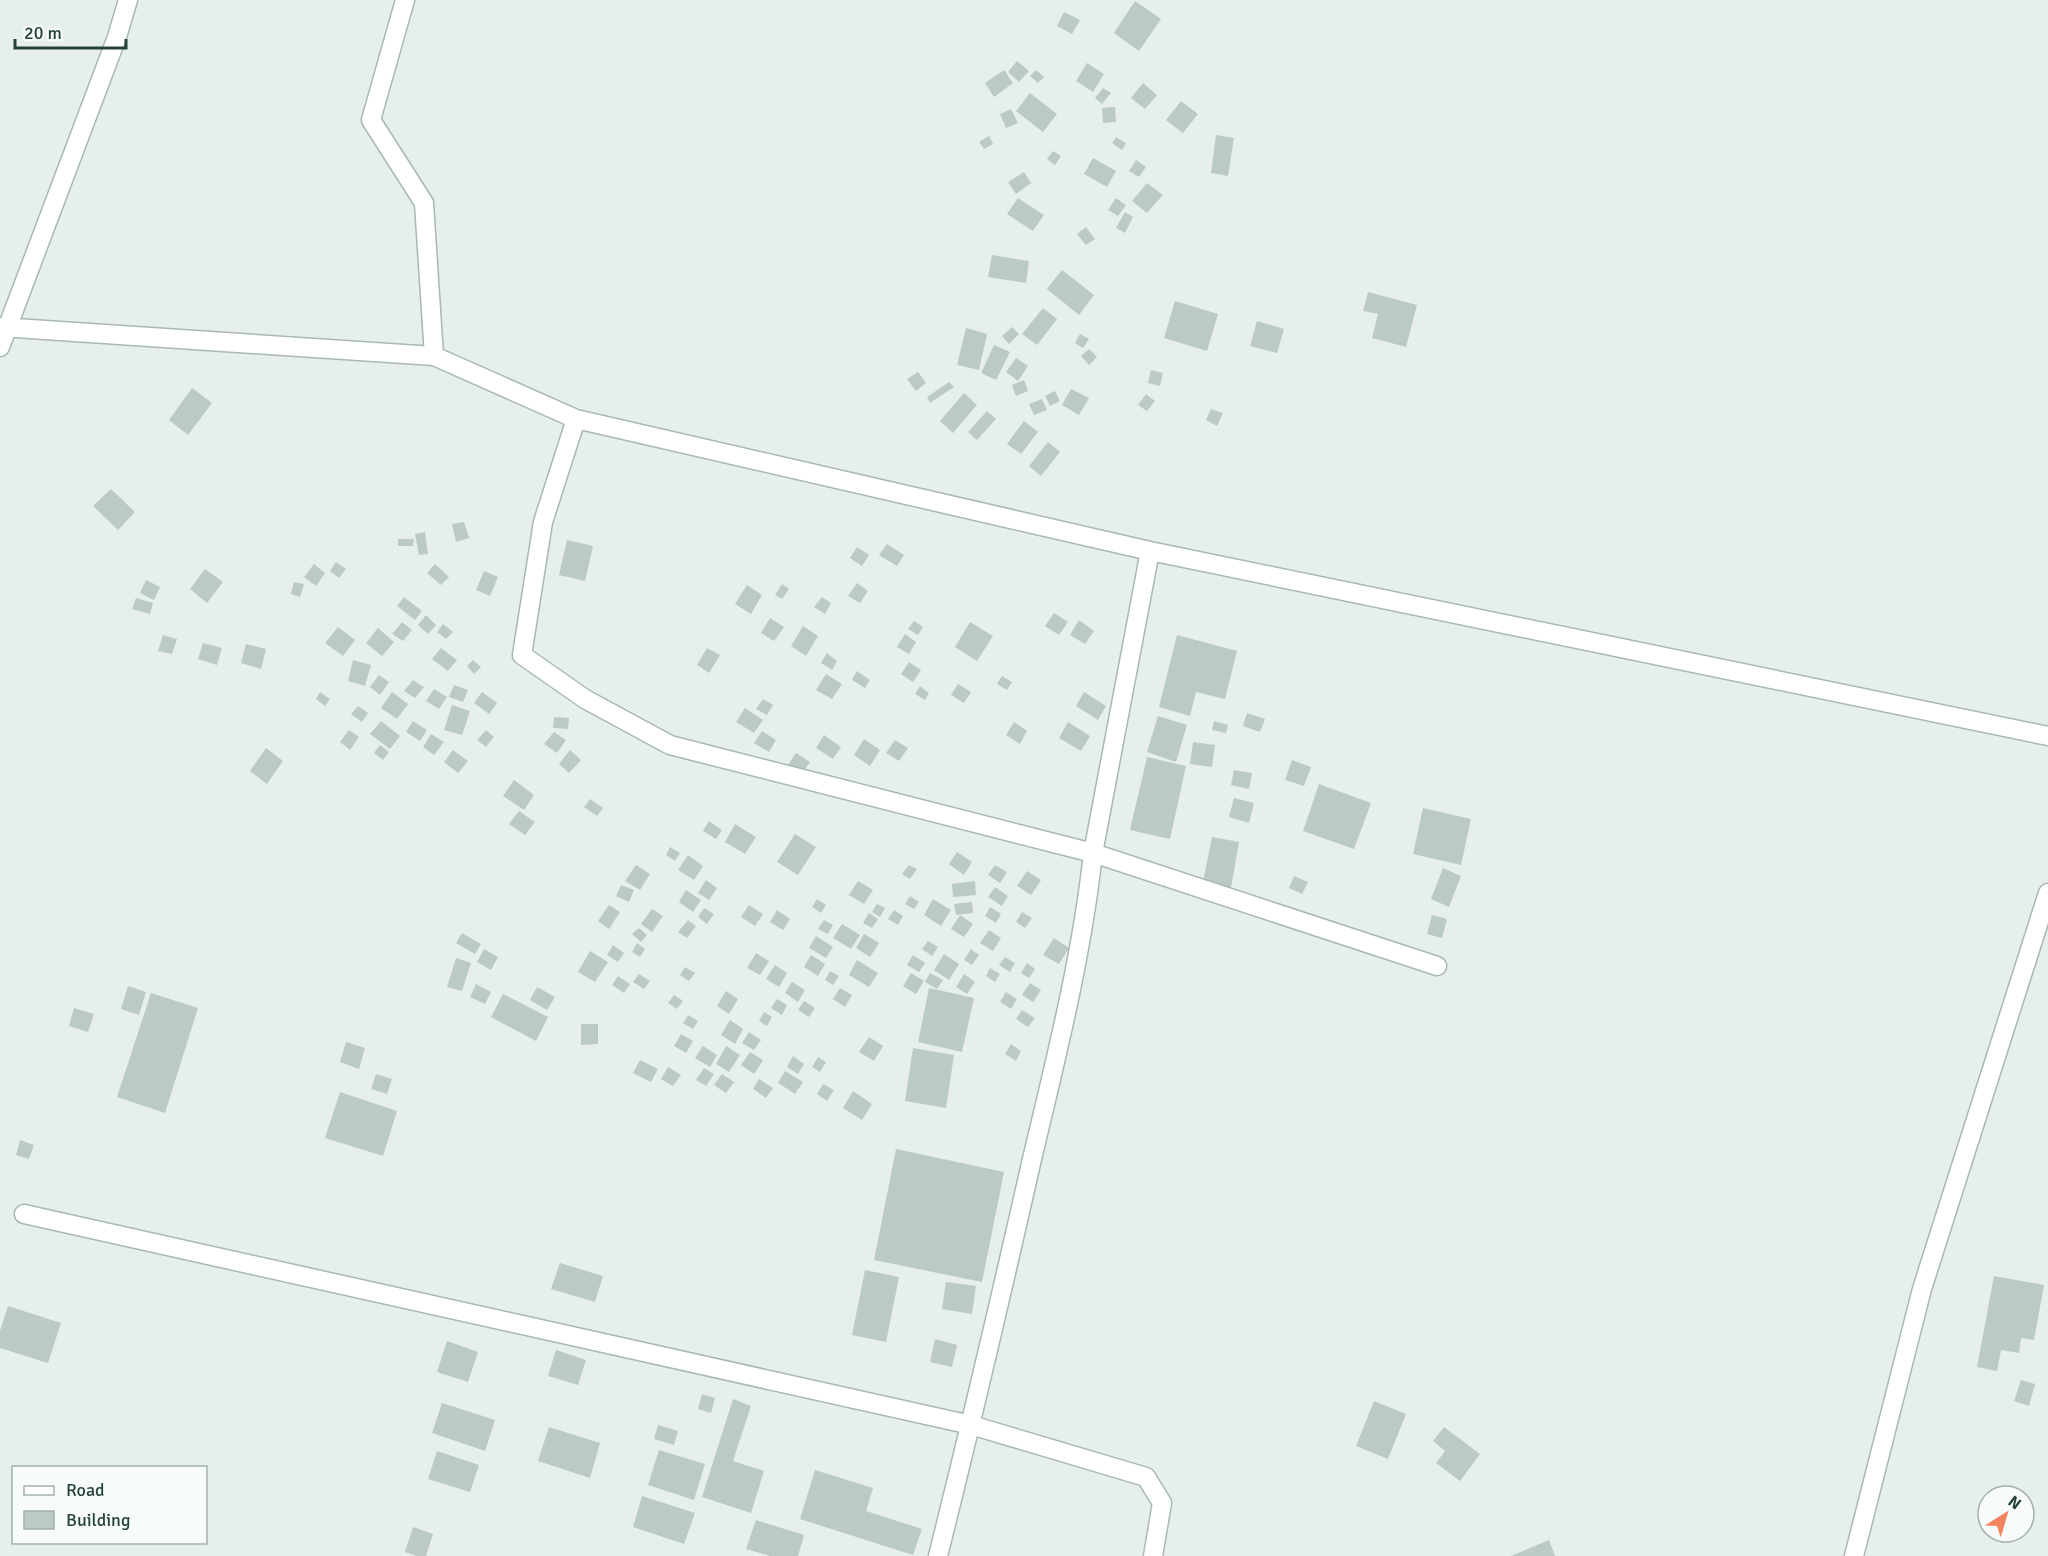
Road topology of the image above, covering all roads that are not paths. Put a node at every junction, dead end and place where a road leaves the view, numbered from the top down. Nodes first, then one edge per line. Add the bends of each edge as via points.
1 (128, 0) edge
2 (405, 0) edge
3 (4, 327) edge
4 (0, 347) edge
5 (434, 356) junction
6 (576, 419) junction
7 (1150, 551) junction
8 (2048, 736) edge
9 (1093, 853) junction
10 (2048, 893) edge
11 (1437, 966) dead end
12 (24, 1214) dead end
13 (971, 1425) junction
14 (938, 1556) edge
15 (1154, 1556) edge
16 (1854, 1556) edge

1 - 3 street
2 - 5 street via 371,120 424,203
3 - 4 street
3 - 5 street
5 - 6 street
6 - 7 street
6 - 9 street via 543,522 522,655 585,699 670,745
7 - 8 street
7 - 9 street
9 - 11 street
9 - 13 street via 1087,908
10 - 16 street via 1922,1289
12 - 13 street
13 - 14 street
13 - 15 street via 1146,1477 1161,1503

